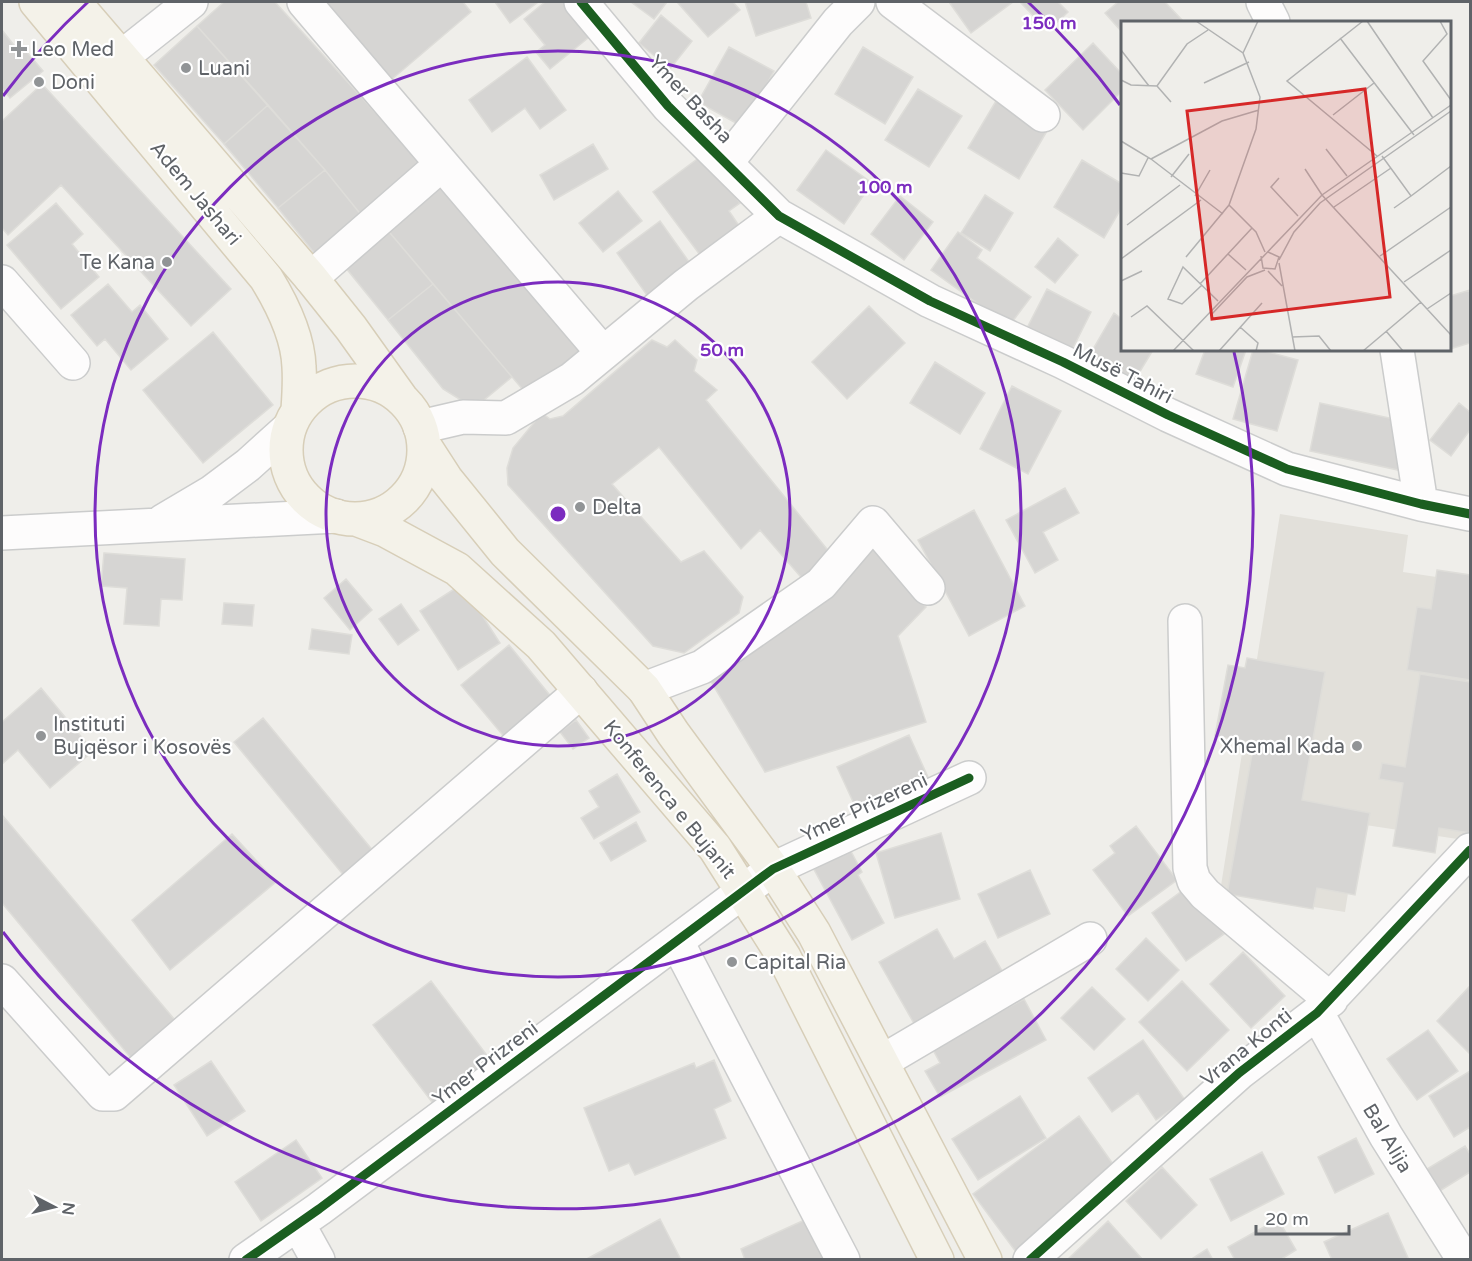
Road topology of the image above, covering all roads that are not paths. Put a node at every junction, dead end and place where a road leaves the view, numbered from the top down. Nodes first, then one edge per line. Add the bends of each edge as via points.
1 (36, 2) edge
2 (74, 2) edge
3 (191, 2) edge
4 (304, 2) edge
5 (581, 2) edge
6 (894, 2) edge
7 (1263, 2) edge
8 (841, 8) edge
9 (1272, 21) edge
10 (123, 56) junction
11 (1042, 115) dead end
12 (726, 163) junction
13 (442, 164) junction
14 (779, 216) junction
15 (311, 278) junction
16 (2, 282) edge
17 (1397, 351) edge
18 (603, 353) junction
19 (73, 363) dead end
20 (401, 398) junction
21 (294, 419) junction
22 (422, 436) junction
23 (1421, 504) junction
24 (1470, 514) edge
25 (346, 518) junction
26 (159, 524) junction
27 (2, 532) edge
28 (928, 588) dead end
29 (1185, 621) dead end
30 (644, 689) junction
31 (581, 691) junction
32 (969, 778) dead end
33 (1470, 850) edge
34 (773, 869) junction
35 (744, 893) junction
36 (1090, 939) dead end
37 (677, 942) junction
38 (2, 981) edge
39 (1324, 1006) junction
40 (883, 1061) junction
41 (298, 1224) junction
42 (246, 1260) edge
43 (318, 1260) edge
44 (843, 1260) edge
45 (937, 1260) edge
46 (985, 1260) edge
47 (1030, 1260) edge
48 (1464, 1260) edge

1 - 21 main road, Adem Jashari via 266,278 283,304 299,365
2 - 10 main road, Adem Jashari
3 - 10 street
4 - 13 street
5 - 12 street, Ymer Basha via 668,106
6 - 11 street
7 - 9 street
8 - 12 street, Ymer Basha
10 - 15 main road, Adem Jashari
12 - 14 street, Ymer Basha
13 - 15 street
13 - 18 street
14 - 18 street
14 - 23 street, Musë Tahiri via 930,301 1287,470
15 - 20 main road, Adem Jashari
16 - 19 street
17 - 23 street
18 - 22 street via 572,379 506,418 463,417
20 - 21 main road via 384,387 347,381 312,396
20 - 22 main road via 412,411
21 - 25 main road via 286,446 294,482 320,509
21 - 26 street via 248,465
22 - 25 main road via 423,464 406,497 374,516
22 - 30 main road, Konferenca e Bujanit via 446,479 504,552
23 - 24 street, Musë Tahiri
25 - 26 street
25 - 31 main road, Konferenca e Bujanit via 385,530 457,569 541,645
26 - 27 street
28 - 30 street via 873,523 821,584 702,667
29 - 39 street via 1190,868 1194,881
30 - 34 main road, Konferenca e Bujanit
31 - 35 main road, Konferenca e Bujanit via 715,848
31 - 38 street via 114,1094 103,1094
32 - 34 street, Ymer Prizereni
33 - 39 street, Vrana Konti
34 - 35 street, Ymer Prizereni
34 - 40 main road, Konferenca e Bujanit via 814,933
35 - 37 street, Ymer Prizreni
35 - 45 main road, Konferenca e Bujanit via 784,957
36 - 40 street
37 - 41 street, Ymer Prizreni
37 - 44 street
39 - 47 street, Vrana Konti via 1239,1073
39 - 48 street, Bal Alija via 1386,1136
40 - 46 main road, Konferenca e Bujanit
41 - 42 street, Ymer Prizreni
41 - 43 street

